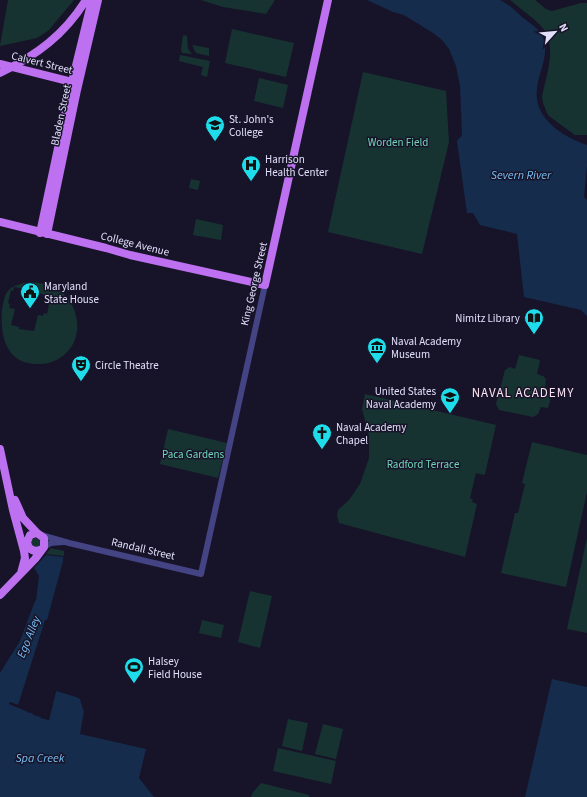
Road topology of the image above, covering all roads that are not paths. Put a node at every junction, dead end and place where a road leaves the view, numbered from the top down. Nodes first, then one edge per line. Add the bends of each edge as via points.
1 (86, 0) edge
2 (92, 0) edge
3 (98, 0) edge
4 (328, 0) edge
5 (0, 64) edge
6 (13, 66) junction
7 (0, 73) edge
8 (76, 83) junction
9 (0, 222) edge
10 (43, 234) junction
11 (265, 286) junction
12 (0, 449) edge
13 (9, 487) junction
14 (39, 534) junction
15 (66, 542) junction
16 (25, 545) junction
17 (43, 548) junction
18 (20, 572) junction
19 (201, 574) joint
20 (0, 595) edge

1 - 6 main road via 54,38 34,55
2 - 8 main road, Bladen Street
3 - 8 main road, Bladen Street
4 - 11 main road, King George Street
5 - 6 main road, Calvert Street
6 - 7 main road
6 - 8 main road, Calvert Street
8 - 10 main road, Bladen Street
9 - 10 main road, College Avenue
10 - 11 main road, College Avenue
11 - 19 street, King George Street
12 - 13 main road
13 - 14 main road via 21,515
13 - 16 main road
14 - 15 street, Randall Street
14 - 16 main road via 30,535
14 - 17 main road via 45,541
15 - 17 street via 51,543
15 - 19 street, Randall Street
16 - 17 main road via 34,551
16 - 18 main road via 25,558
17 - 18 main road
18 - 20 main road

